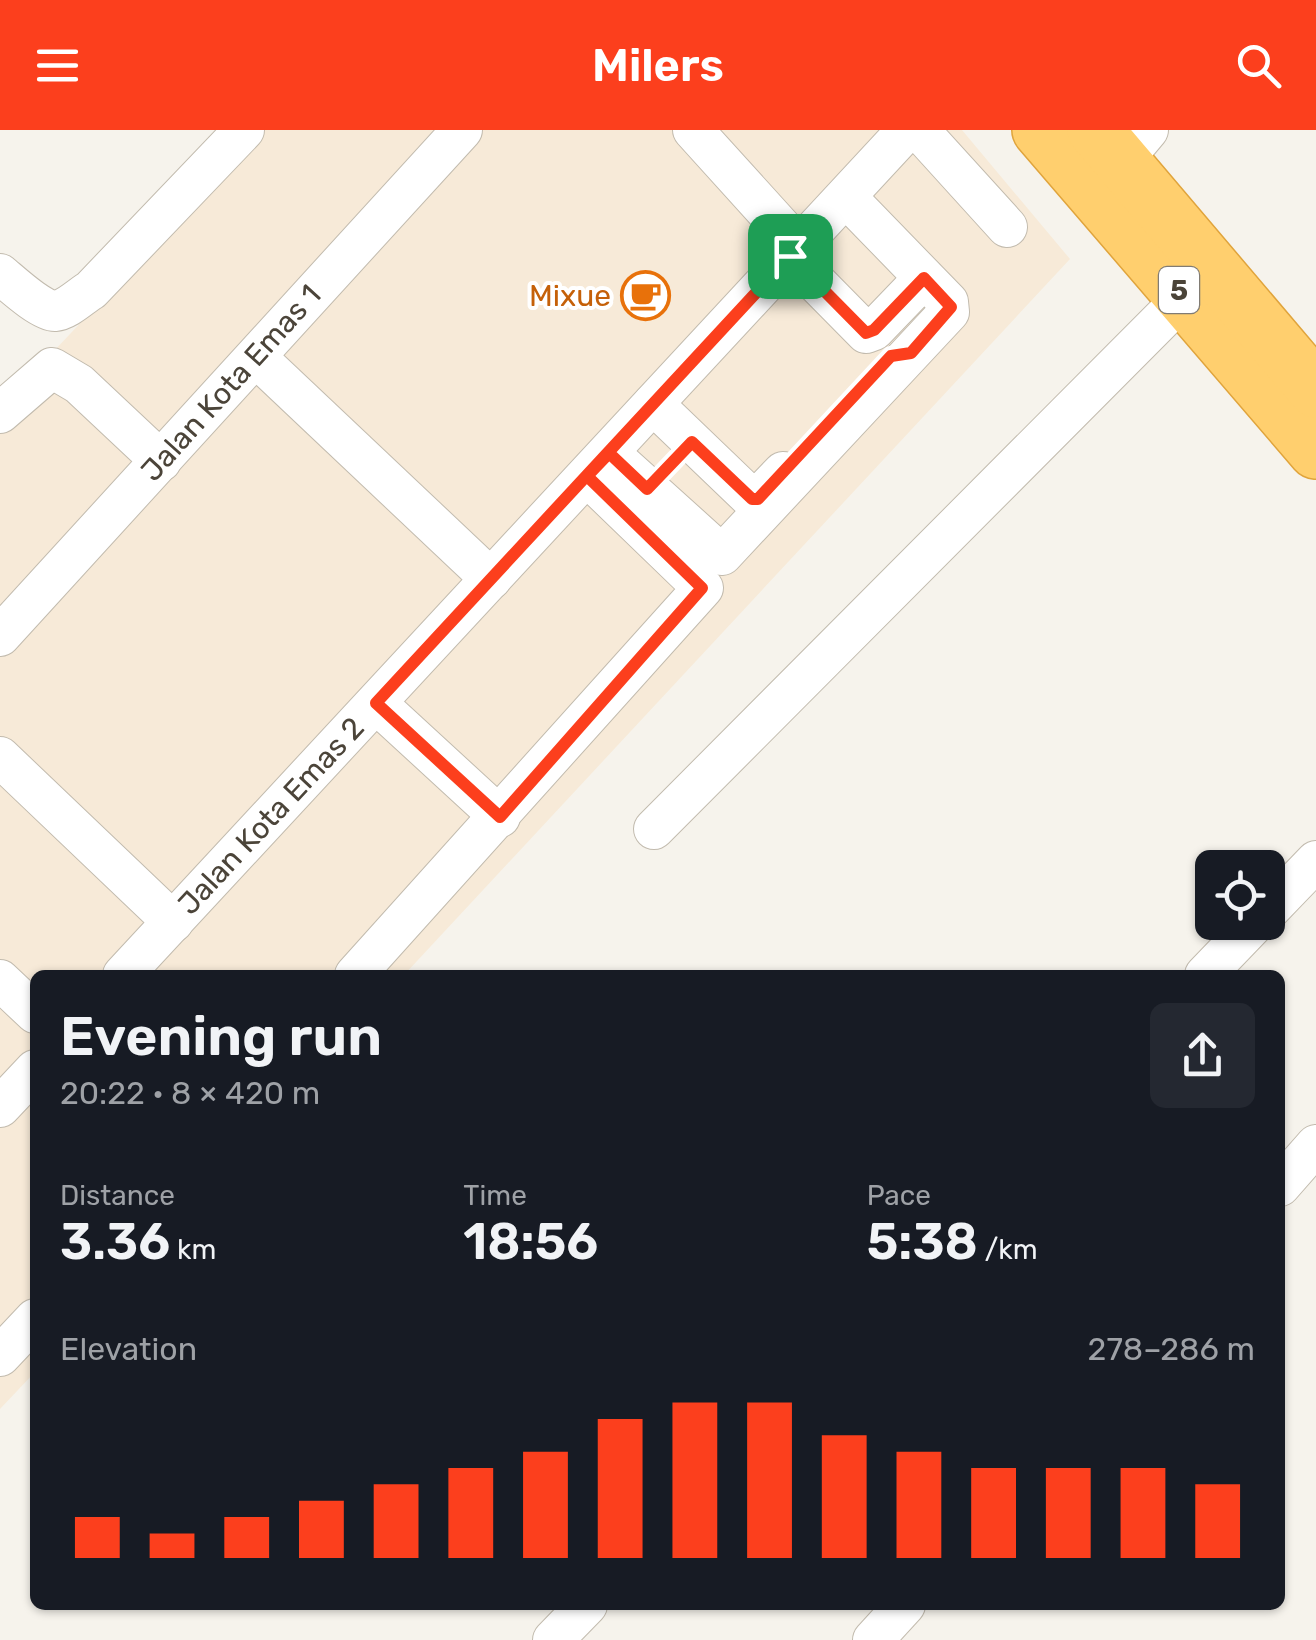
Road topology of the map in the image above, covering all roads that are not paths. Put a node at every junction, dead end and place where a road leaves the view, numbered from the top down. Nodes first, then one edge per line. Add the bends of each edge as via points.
1 (244, 130) edge
2 (462, 130) edge
3 (693, 130) edge
4 (907, 130) edge
5 (919, 130) edge
6 (1040, 130) edge
7 (1122, 140) edge
8 (846, 197) junction
9 (1007, 227) dead end
10 (795, 252) junction
11 (0, 274) edge
12 (924, 278) junction
13 (1184, 296) junction
14 (911, 353) junction
15 (256, 357) junction
16 (1316, 390) edge
17 (653, 404) junction
18 (0, 413) edge
19 (692, 442) junction
20 (1316, 451) edge
21 (160, 461) junction
22 (598, 465) junction
23 (647, 489) junction
24 (491, 578) junction
25 (0, 636) edge
26 (376, 703) junction
27 (0, 757) edge
28 (500, 817) junction
29 (654, 829) dead end
30 (1316, 861) edge
31 (1285, 893) edge
32 (173, 922) junction
33 (1239, 940) edge
34 (129, 970) edge
35 (360, 970) edge
36 (1210, 970) edge
37 (0, 980) edge
38 (30, 1008) edge
39 (30, 1075) edge
40 (0, 1106) edge
41 (1316, 1145) edge
42 (1285, 1180) edge
43 (30, 1323) edge
44 (0, 1356) edge
45 (583, 1610) edge
46 (900, 1610) edge
47 (553, 1640) edge
48 (873, 1640) edge

1 - 11 street via 91,290 59,310 46,309
2 - 15 street, Jalan Kota Emas 1
3 - 10 street
4 - 8 street, Jalan Kota Emas 2
5 - 9 street
6 - 13 highway, 5
7 - 16 highway, 5
8 - 10 street, Jalan Kota Emas 2
8 - 12 street
10 - 12 street via 866,333
10 - 17 street, Jalan Kota Emas 2
12 - 14 street via 951,307
13 - 20 highway, 5
13 - 29 street
14 - 19 street via 891,356 758,499
14 - 23 street via 722,555
15 - 21 street, Jalan Kota Emas 1
15 - 24 street
17 - 19 street
17 - 22 street, Jalan Kota Emas 2
18 - 21 street via 52,368 79,384
19 - 23 street
21 - 25 street, Jalan Kota Emas 1
22 - 23 street
22 - 24 street, Jalan Kota Emas 2
22 - 28 street via 702,588
24 - 26 street, Jalan Kota Emas 2
26 - 28 street
26 - 32 street, Jalan Kota Emas 2
27 - 32 street
28 - 35 street
30 - 31 street
32 - 34 street, Jalan Kota Emas 2
33 - 36 street
37 - 38 street
39 - 40 street
41 - 42 street
43 - 44 street
45 - 47 street
46 - 48 street

